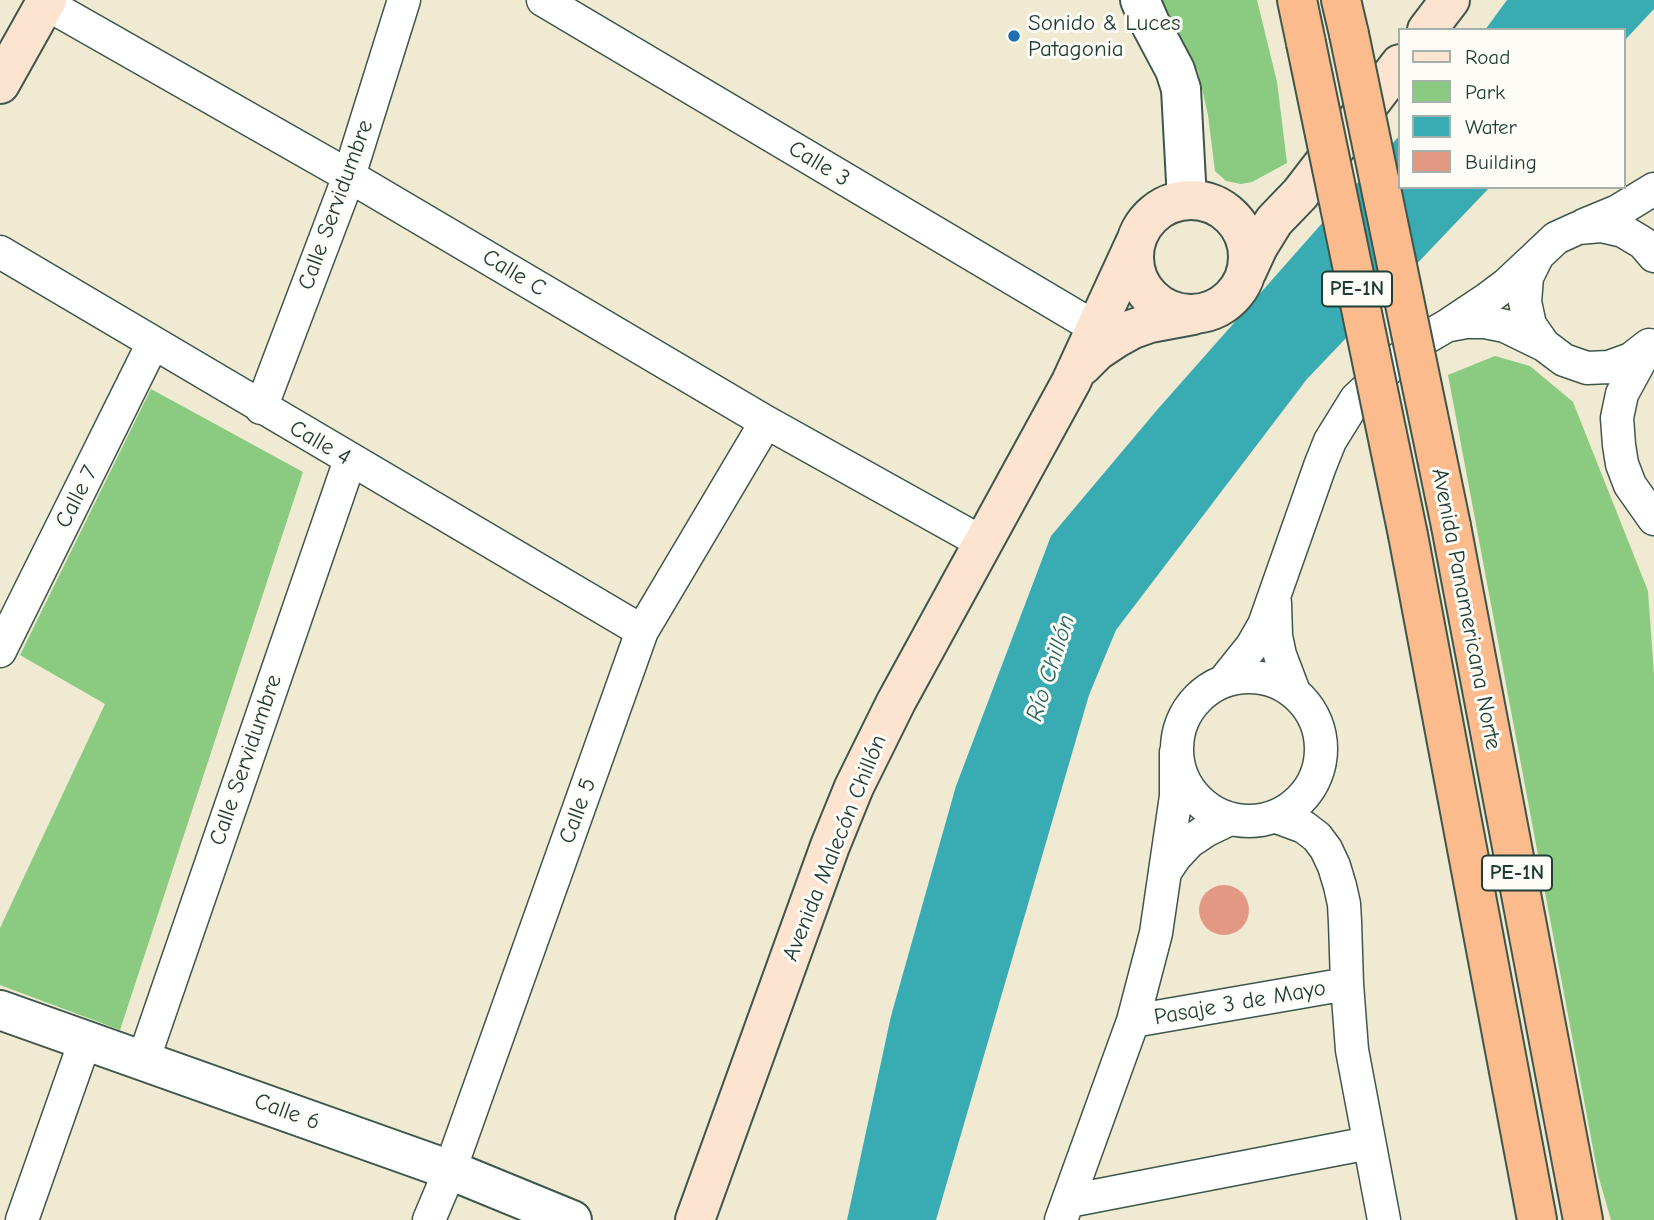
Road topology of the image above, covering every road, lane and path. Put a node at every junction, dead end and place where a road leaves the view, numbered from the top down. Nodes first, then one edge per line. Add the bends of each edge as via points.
1 (404, 0) edge
2 (543, 0) edge
3 (1140, 0) edge
4 (1297, 0) edge
5 (1450, 0) edge
6 (46, 2) edge
7 (1345, 17) edge
8 (1429, 28) edge
9 (1398, 67) edge
10 (0, 84) edge
11 (349, 176) junction
12 (1654, 189) edge
13 (1300, 194) junction
14 (1196, 201) junction
15 (1578, 228) junction
16 (1135, 243) junction
17 (0, 253) edge
18 (1538, 256) junction
19 (1654, 256) edge
20 (1247, 271) junction
21 (1196, 314) junction
22 (1448, 325) junction
23 (1096, 328) junction
24 (1651, 342) edge
25 (153, 343) junction
26 (1544, 345) junction
27 (1071, 382) junction
28 (261, 408) junction
29 (766, 422) junction
30 (350, 460) junction
31 (1654, 519) edge
32 (983, 543) junction
33 (1278, 584) junction
34 (642, 631) junction
35 (0, 651) edge
36 (1224, 681) junction
37 (1294, 692) junction
38 (1177, 752) junction
39 (1277, 817) junction
40 (1230, 819) junction
41 (1164, 873) junction
42 (1347, 984) junction
43 (0, 1010) edge
44 (1133, 1021) junction
45 (85, 1041) junction
46 (143, 1061) junction
47 (1369, 1143) junction
48 (450, 1170) junction
49 (1065, 1211) edge
50 (22, 1220) edge
51 (429, 1220) edge
52 (572, 1220) edge
53 (695, 1220) edge
54 (1384, 1220) edge
55 (1537, 1220) edge
56 (1583, 1220) edge

1 - 11 street, Calle Servidumbre
2 - 23 street, Calle 3
3 - 14 street via 1181,89
4 - 55 highway, Avenida Panamericana Norte / PE-1N, bridge via 1408,535
5 - 8 main road
6 - 10 main road
6 - 11 street, Calle C
7 - 56 highway, Avenida Panamericana Norte / PE-1N, bridge via 1451,526
9 - 13 main road
11 - 28 street, Calle Servidumbre
11 - 29 street, Calle C
12 - 15 street
13 - 14 main road via 1264,204
13 - 20 main road via 1274,221
14 - 16 main road via 1170,204 1154,214
14 - 20 main road via 1222,208 1235,220 1245,235
15 - 18 street via 1556,238
15 - 19 street via 1601,226 1623,231
16 - 21 main road via 1133,261 1147,294 1177,313
16 - 23 main road, Avenida Malecón Chillón
17 - 25 street, Calle 4
18 - 22 street via 1507,285
18 - 26 street via 1527,277 1525,302 1530,325
20 - 21 main road via 1228,300
21 - 27 main road, Avenida Malecón Chillón via 1150,323 1115,339 1083,364
22 - 26 street via 1485,322 1505,326
22 - 33 street via 1392,365 1343,418 1320,466
23 - 27 main road, Avenida Malecón Chillón
24 - 26 street via 1631,359 1587,368 1563,360
24 - 31 street via 1622,394 1617,418 1622,464 1630,485
25 - 28 street, Calle 4
25 - 35 street, Calle 7
27 - 32 main road, Avenida Malecón Chillón
28 - 30 street, Calle 4
29 - 32 street, Calle C
29 - 34 street, Calle 5
30 - 34 street, Calle 4
30 - 46 street, Calle Servidumbre
32 - 53 main road, Avenida Malecón Chillón via 854,787
33 - 36 street via 1264,625
33 - 37 street via 1276,636
34 - 48 street, Calle 5
36 - 37 street via 1247,676 1272,680
36 - 38 street via 1204,692 1189,709 1179,730
37 - 39 street via 1311,710 1321,734 1322,759 1315,783 1299,803
38 - 40 street via 1181,774 1192,794 1209,810
38 - 41 street
39 - 40 street via 1252,822
39 - 42 street via 1317,836 1334,866 1344,904
40 - 41 street via 1189,842
41 - 44 street via 1156,933
42 - 44 street, Pasaje 3 de Mayo
42 - 47 street via 1352,1050
43 - 45 street, Calle 6
44 - 49 street
45 - 46 street, Calle 6
45 - 50 street
46 - 48 street, Calle 6
47 - 49 street
47 - 54 street
48 - 51 street, Calle 5
48 - 52 street, Calle 6

